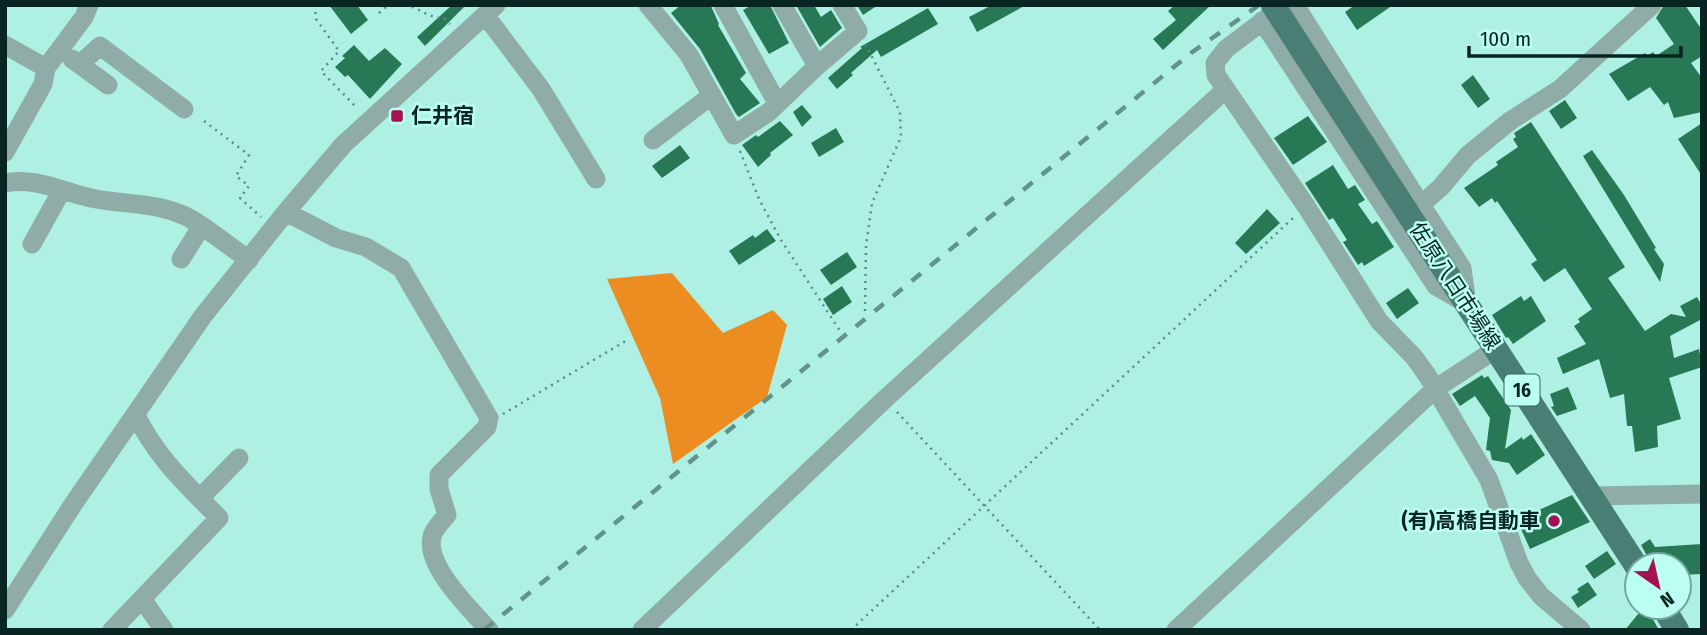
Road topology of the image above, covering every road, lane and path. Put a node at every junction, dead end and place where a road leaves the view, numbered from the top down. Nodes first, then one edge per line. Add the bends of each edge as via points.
1 (89, 5) edge
2 (315, 5) edge
3 (388, 5) edge
4 (405, 5) edge
5 (782, 5) edge
6 (842, 5) edge
7 (1284, 5) edge
8 (1294, 5) edge
9 (1652, 5) edge
10 (725, 6) edge
11 (655, 8) edge
12 (491, 10) edge
13 (379, 13) dead end
14 (1267, 13) edge
15 (858, 31) junction
16 (461, 37) junction
17 (5, 45) edge
18 (60, 50) junction
19 (80, 64) junction
20 (817, 66) junction
21 (46, 68) junction
22 (108, 85) dead end
23 (1226, 89) junction
24 (712, 95) junction
25 (777, 103) junction
26 (184, 109) dead end
27 (204, 121) dead end
28 (369, 121) junction
29 (734, 135) junction
30 (653, 140) dead end
31 (5, 152) edge
32 (596, 179) dead end
33 (5, 183) edge
34 (62, 190) junction
35 (1306, 206) junction
36 (1414, 208) junction
37 (280, 220) junction
38 (201, 227) junction
39 (32, 244) dead end
40 (181, 260) dead end
41 (248, 260) junction
42 (1466, 304) junction
43 (864, 311) dead end
44 (840, 331) dead end
45 (629, 339) dead end
46 (1496, 349) junction
47 (1436, 389) junction
48 (885, 399) junction
49 (136, 415) junction
50 (488, 423) junction
51 (239, 458) dead end
52 (1702, 494) edge
53 (1591, 496) junction
54 (200, 498) junction
55 (984, 506) junction
56 (1626, 551) edge
57 (142, 599) junction
58 (5, 610) edge
59 (113, 630) edge
60 (164, 630) edge
61 (489, 630) edge
62 (642, 630) edge
63 (850, 630) edge
64 (1100, 630) edge
65 (1176, 630) edge
66 (1581, 630) edge

1 - 18 street
2 - 28 path via 316,19 339,51 321,71
3 - 13 path
4 - 16 path via 444,18
5 - 20 street
6 - 15 street
7 - 14 street
8 - 36 street
9 - 36 street via 1560,89 1468,155 1435,193
10 - 25 street
11 - 24 street
12 - 16 street
12 - 32 street
14 - 23 street via 1215,63 1216,75
14 - 36 main road, 佐原八日市場線 / 16, bridge
14 - 42 street via 1436,286
15 - 20 street
15 - 43 path via 900,112 901,137 872,204
16 - 28 street
17 - 21 street
18 - 19 street
18 - 21 street
19 - 22 street
19 - 26 street via 100,46
20 - 25 street
21 - 31 street via 43,84
23 - 35 street
23 - 48 street
24 - 29 street
24 - 30 street
25 - 29 street
27 - 37 path via 249,155 236,176 249,186 240,198
28 - 37 street via 342,145
29 - 44 path via 781,240
33 - 34 street
34 - 38 street via 152,205
34 - 39 street
35 - 47 street via 1379,321 1414,357
35 - 55 path
36 - 42 main road, 佐原八日市場線 / 16
37 - 41 street
37 - 50 street via 366,247 401,268
38 - 40 street
38 - 41 street
41 - 49 street via 203,316
42 - 46 main road, 佐原八日市場線 / 16
45 - 50 path
46 - 47 street
46 - 53 main road, 佐原八日市場線 / 16
47 - 65 street
47 - 66 street via 1489,480 1527,578
48 - 55 path
48 - 62 street
49 - 54 street via 162,459
49 - 58 street
50 - 61 street via 439,475 447,515 432,536 432,549 449,583
51 - 54 street
52 - 53 street
53 - 56 main road, 佐原八日市場線 / 16
54 - 57 street via 219,518
55 - 63 path
55 - 64 path
57 - 59 street
57 - 60 street

